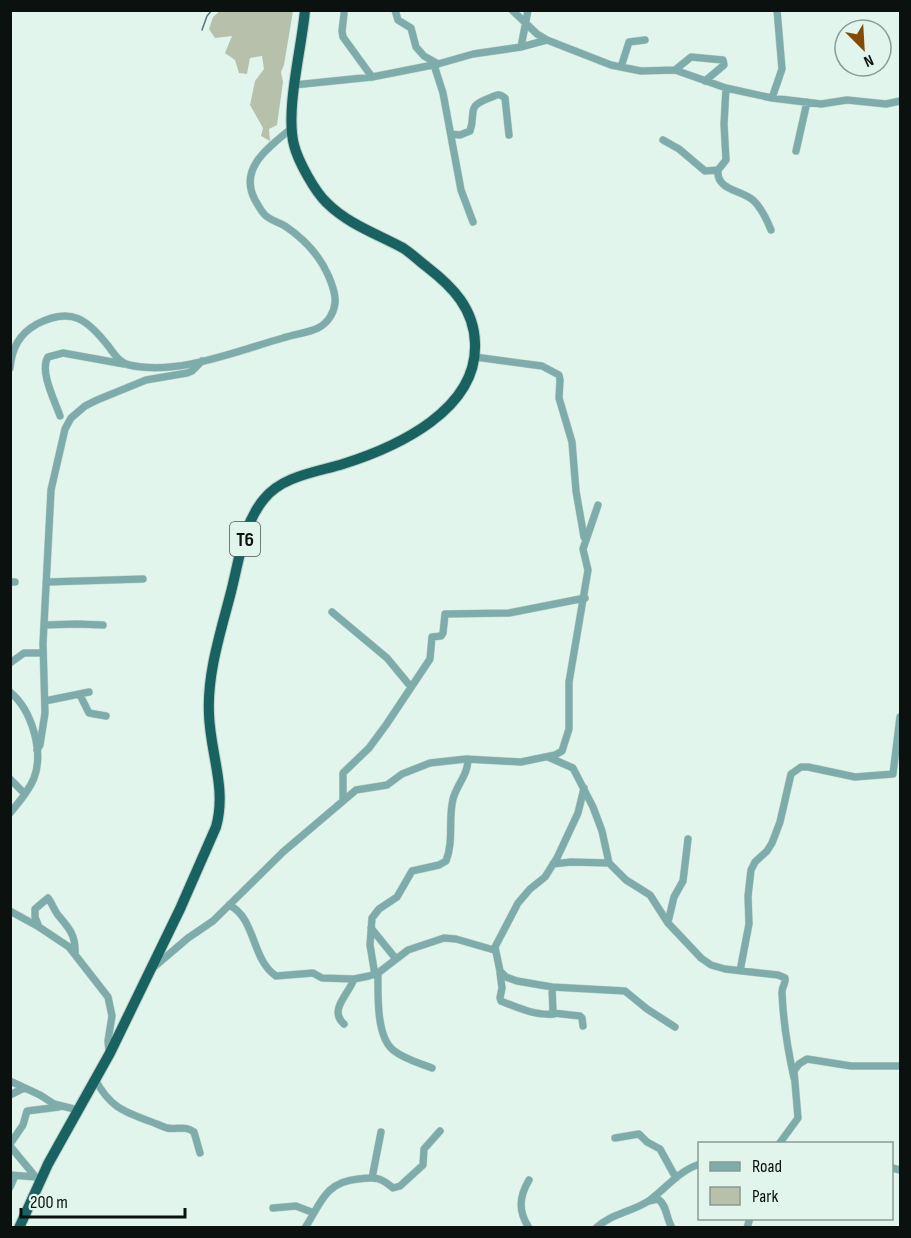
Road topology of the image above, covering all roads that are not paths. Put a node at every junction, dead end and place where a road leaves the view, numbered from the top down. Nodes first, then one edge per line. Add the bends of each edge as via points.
1 (305, 10) edge
2 (394, 10) edge
3 (528, 10) edge
4 (777, 10) edge
5 (515, 12) edge
6 (344, 14) dead end
7 (525, 24) junction
8 (547, 40) junction
9 (645, 40) dead end
10 (521, 47) junction
11 (436, 64) junction
12 (621, 67) junction
13 (675, 70) junction
14 (372, 77) junction
15 (705, 81) junction
16 (294, 85) junction
17 (726, 88) junction
18 (772, 98) junction
19 (900, 101) edge
20 (807, 102) junction
21 (292, 128) junction
22 (451, 134) junction
23 (509, 135) dead end
24 (663, 140) dead end
25 (796, 151) dead end
26 (718, 170) junction
27 (473, 222) dead end
28 (771, 230) dead end
29 (475, 357) junction
30 (202, 361) junction
31 (126, 365) junction
32 (10, 368) edge
33 (60, 416) dead end
34 (598, 505) dead end
35 (584, 539) junction
36 (143, 579) dead end
37 (47, 582) junction
38 (585, 598) junction
39 (332, 612) dead end
40 (103, 625) dead end
41 (44, 626) junction
42 (43, 653) junction
43 (10, 663) edge
44 (411, 687) junction
45 (10, 692) edge
46 (89, 692) dead end
47 (80, 694) junction
48 (45, 701) junction
49 (106, 716) dead end
50 (900, 717) edge
51 (37, 750) junction
52 (548, 757) junction
53 (468, 759) junction
54 (10, 779) edge
55 (584, 788) junction
56 (25, 794) junction
57 (343, 799) junction
58 (10, 813) edge
59 (688, 839) dead end
60 (609, 863) junction
61 (553, 864) junction
62 (229, 905) junction
63 (10, 911) edge
64 (668, 922) junction
65 (39, 927) junction
66 (371, 928) junction
67 (494, 951) junction
68 (75, 954) junction
69 (396, 959) junction
70 (150, 971) junction
71 (500, 971) junction
72 (740, 971) junction
73 (376, 974) junction
74 (354, 979) junction
75 (552, 987) junction
76 (554, 1014) junction
77 (344, 1024) dead end
78 (583, 1026) dead end
79 (675, 1026) dead end
80 (110, 1053) junction
81 (900, 1066) edge
82 (432, 1068) dead end
83 (794, 1078) junction
84 (95, 1080) junction
85 (10, 1081) edge
86 (24, 1088) junction
87 (10, 1095) edge
88 (62, 1107) junction
89 (78, 1110) junction
90 (440, 1131) dead end
91 (381, 1132) dead end
92 (615, 1138) dead end
93 (780, 1142) edge
94 (10, 1145) edge
95 (200, 1154) dead end
96 (698, 1165) edge
97 (13, 1175) edge
98 (372, 1178) junction
99 (676, 1178) junction
100 (38, 1179) junction
101 (529, 1180) dead end
102 (10, 1187) edge
103 (647, 1201) junction
104 (273, 1208) dead end
105 (314, 1213) junction
106 (19, 1227) edge
107 (305, 1227) edge
108 (529, 1227) edge
109 (596, 1227) edge
110 (672, 1227) edge

1 - 16 highway, T6
2 - 11 street via 398,20 411,28 416,47
3 - 7 street
4 - 18 street via 782,69
5 - 7 street
6 - 14 street via 343,38
7 - 8 street
7 - 10 street
8 - 10 street
8 - 12 street
9 - 12 street via 629,42
10 - 11 street
11 - 14 street
11 - 22 street
12 - 13 street
13 - 15 street
13 - 15 street via 689,57 723,60 724,65
14 - 16 street
15 - 17 street
16 - 21 highway, T6
17 - 18 street
17 - 26 street via 726,160
18 - 20 street
19 - 20 street
20 - 25 street
21 - 29 highway, T6 via 293,143 325,202 404,249 454,290 470,316
21 - 30 street via 262,154 250,173 249,183 262,213 300,238 323,264 336,296 332,313 327,322 313,330
22 - 23 street via 470,131 477,103 501,95 505,98
22 - 27 street via 461,190
24 - 26 street via 705,171
26 - 28 street via 723,184 756,202
29 - 35 street via 542,366 559,375 559,398 572,442
29 - 70 highway, T6 via 458,398 428,424 373,453 295,478 266,496 256,508 224,622 210,692 219,816
30 - 31 street via 177,367
30 - 37 street via 187,373 139,382 97,400 71,418 51,490
31 - 32 street via 89,324 69,316 50,319 26,332 13,349
31 - 33 street via 63,353 48,357 45,370
34 - 35 street
35 - 38 street via 588,570
36 - 37 street
37 - 41 street
38 - 44 street via 509,613 445,614 443,633 432,637 430,659
38 - 52 street via 569,682 569,729 560,753
39 - 44 street via 387,657
40 - 41 street
41 - 42 street
42 - 43 street via 24,653
42 - 48 street
44 - 57 street via 369,748 343,774
45 - 51 street via 27,715
46 - 47 street
47 - 48 street
47 - 49 street via 89,713
48 - 51 street
50 - 72 street via 893,774 855,777 801,767 791,774 772,843 751,870 749,924
51 - 56 street via 37,768
52 - 53 street via 521,762
52 - 55 street via 571,766
53 - 57 street via 414,768 387,785 356,790
53 - 66 street via 467,772 452,803 446,861 411,871 397,897 374,913
54 - 56 street
55 - 60 street via 603,831
55 - 61 street via 578,813
56 - 58 street
57 - 62 street
59 - 64 street via 682,881
60 - 61 street
60 - 64 street via 650,895
61 - 67 street via 545,878 518,903
62 - 70 street
62 - 74 street via 238,911 259,955 273,974
63 - 65 street
64 - 72 street via 706,962
65 - 68 street
65 - 68 street via 35,909 48,898 72,932
66 - 69 street
66 - 73 street
67 - 69 street via 444,938 413,948
67 - 71 street
68 - 80 street via 111,1005
69 - 73 street
70 - 80 highway, T6
71 - 75 street via 517,981
71 - 76 street via 501,1001 525,1010
72 - 83 street via 786,979 782,991
73 - 74 street
73 - 82 street via 380,1021 387,1042 401,1055
74 - 77 street via 338,1008 338,1017
75 - 76 street
75 - 79 street via 625,991
76 - 78 street via 580,1016
80 - 84 highway, T6
81 - 83 street via 851,1066 807,1059 795,1068
83 - 93 street via 798,1118
84 - 89 highway, T6
84 - 95 street via 106,1098 123,1111 165,1127 185,1127 194,1132
85 - 86 street
86 - 87 street
86 - 88 street
88 - 89 street
88 - 94 street via 27,1111
89 - 100 highway, T6
90 - 98 street via 424,1149 423,1165 400,1186 393,1188 386,1181
91 - 98 street
92 - 99 street via 639,1134 660,1149
94 - 100 street
96 - 99 street
97 - 100 street
97 - 102 street
98 - 105 street via 337,1184
99 - 103 street
100 - 106 highway, T6
101 - 108 street via 520,1209
103 - 109 street
103 - 110 street via 660,1200
104 - 105 street via 296,1206
105 - 107 street

